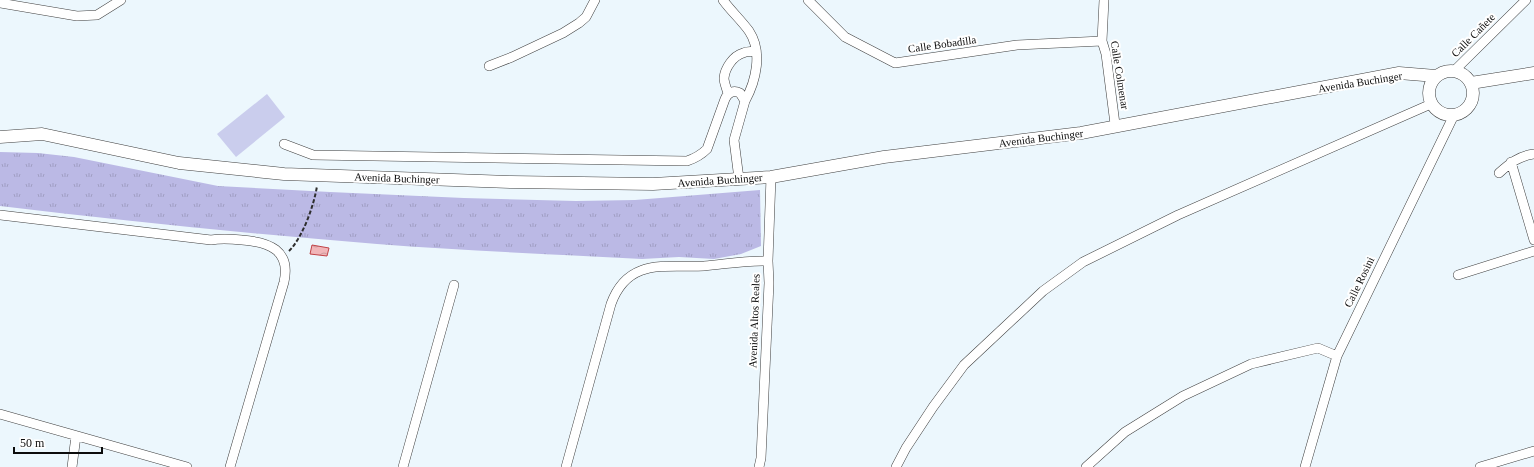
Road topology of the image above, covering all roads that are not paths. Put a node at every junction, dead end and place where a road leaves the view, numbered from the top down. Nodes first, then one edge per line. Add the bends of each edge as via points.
1 (121, 0) edge
2 (595, 0) edge
3 (723, 0) edge
4 (808, 0) edge
5 (1104, 0) edge
6 (1526, 0) edge
7 (0, 3) edge
8 (1102, 41) junction
9 (756, 51) junction
10 (488, 66) dead end
11 (1454, 70) junction
12 (1534, 73) edge
13 (1436, 76) junction
14 (1471, 83) junction
15 (728, 94) junction
16 (745, 101) junction
17 (1431, 104) junction
18 (1454, 115) junction
19 (1121, 126) junction
20 (0, 137) edge
21 (284, 144) dead end
22 (1534, 154) edge
23 (1511, 162) junction
24 (1499, 172) dead end
25 (771, 177) junction
26 (739, 178) junction
27 (0, 215) edge
28 (1534, 240) edge
29 (1534, 251) edge
30 (768, 261) junction
31 (1458, 275) dead end
32 (454, 286) dead end
33 (1336, 356) junction
34 (0, 414) edge
35 (76, 436) junction
36 (1534, 450) edge
37 (72, 467) edge
38 (186, 467) edge
39 (230, 467) edge
40 (403, 467) edge
41 (566, 467) edge
42 (759, 467) edge
43 (896, 467) edge
44 (1086, 467) edge
45 (1305, 467) edge
46 (1480, 467) edge

1 - 7 street via 97,15 77,16
2 - 10 street via 586,17 563,33
3 - 9 street via 750,32
4 - 8 street, Calle Bobadilla via 845,37 895,63 1017,45
5 - 8 street, Calle Colmenar
6 - 11 street, Calle Cañete
8 - 19 street, Calle Colmenar via 1115,124
9 - 15 street via 743,53 730,63 724,77
9 - 16 street via 757,70
11 - 13 street
11 - 14 street via 1464,75
12 - 14 street
13 - 17 street via 1428,90
13 - 19 street, Avenida Buchinger via 1399,74
14 - 18 street via 1472,100 1465,110
15 - 16 street via 734,91 740,93
15 - 21 street via 707,149 702,155 687,161 313,155
16 - 26 street via 734,140
17 - 18 street via 1438,112
17 - 43 street via 1178,215 1083,262 1043,291 964,365 933,407
18 - 33 street, Calle Rosini
19 - 25 street, Avenida Buchinger via 884,157
20 - 26 street, Avenida Buchinger via 42,134 179,163 284,174 637,184
22 - 23 street
23 - 24 street
23 - 28 street
25 - 26 street, Avenida Buchinger
25 - 30 street, Avenida Altos Reales
27 - 39 street via 211,240 221,238 260,241 275,248 282,256 287,272
29 - 31 street
30 - 41 street via 658,266 633,275 622,284 611,304
30 - 42 street, Avenida Altos Reales
32 - 40 street
33 - 44 street via 1318,348 1251,364 1183,396 1125,432
33 - 45 street, Calle Rosini
34 - 35 street
35 - 37 street
35 - 38 street
36 - 46 street

